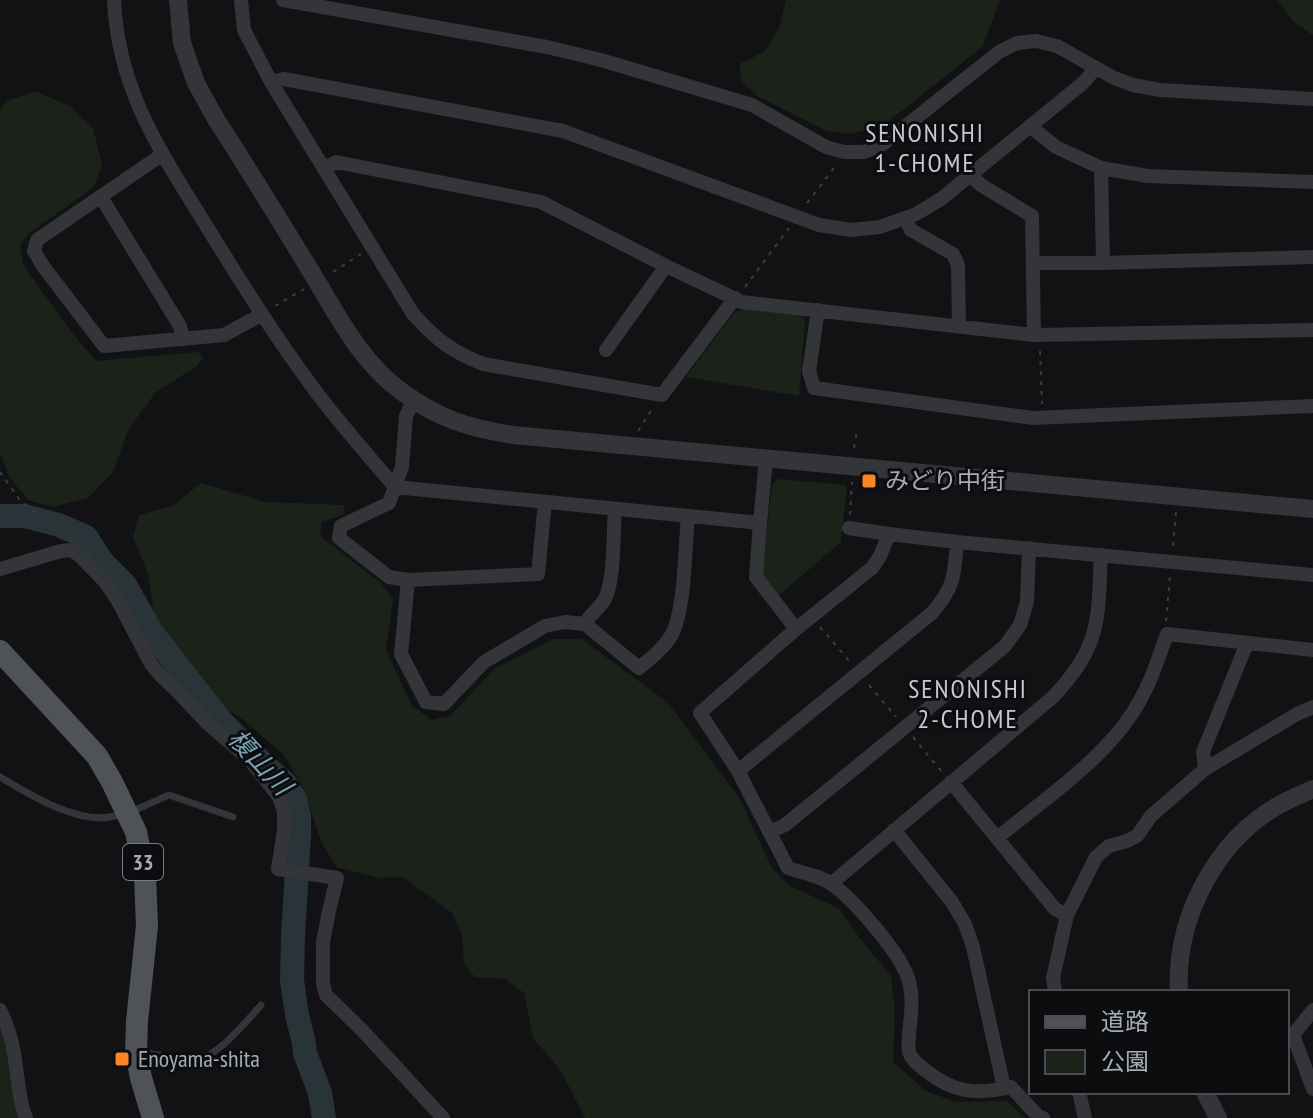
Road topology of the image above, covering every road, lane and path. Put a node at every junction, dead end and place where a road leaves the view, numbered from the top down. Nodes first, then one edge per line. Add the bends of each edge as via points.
1 (114, 0) edge
2 (178, 0) edge
3 (241, 0) edge
4 (283, 0) edge
5 (1096, 68) junction
6 (271, 82) junction
7 (1313, 99) edge
8 (1030, 126) junction
9 (163, 154) junction
10 (1101, 168) junction
11 (324, 169) junction
12 (970, 175) junction
13 (1313, 182) edge
14 (101, 197) junction
15 (905, 218) junction
16 (372, 247) junction
17 (1313, 257) edge
18 (1033, 263) junction
19 (1103, 263) junction
20 (666, 266) junction
21 (330, 274) dead end
22 (305, 288) dead end
23 (735, 298) junction
24 (818, 310) junction
25 (261, 315) junction
26 (959, 326) junction
27 (1313, 330) edge
28 (1037, 336) junction
29 (183, 339) junction
30 (606, 350) dead end
31 (662, 395) junction
32 (414, 400) junction
33 (1313, 406) edge
34 (1042, 418) junction
35 (857, 431) dead end
36 (636, 434) dead end
37 (853, 454) dead end
38 (766, 459) junction
39 (0, 472) edge
40 (852, 481) dead end
41 (395, 487) junction
42 (545, 502) junction
43 (615, 509) junction
44 (1313, 509) edge
45 (1176, 511) dead end
46 (37, 514) dead end
47 (688, 516) junction
48 (760, 523) junction
49 (849, 528) joint
50 (889, 534) junction
51 (957, 542) junction
52 (1029, 548) junction
53 (1101, 555) junction
54 (1172, 555) dead end
55 (1171, 567) dead end
56 (0, 569) edge
57 (1313, 575) edge
58 (408, 580) junction
59 (812, 617) junction
60 (585, 624) junction
61 (796, 629) junction
62 (1167, 634) junction
63 (1247, 643) junction
64 (1313, 650) edge
65 (0, 651) edge
66 (859, 673) junction
67 (1313, 707) edge
68 (905, 728) junction
69 (1205, 769) junction
70 (738, 771) junction
71 (0, 777) edge
72 (951, 782) junction
73 (1313, 789) edge
74 (127, 813) junction
75 (233, 817) dead end
76 (894, 830) junction
77 (770, 832) junction
78 (997, 838) junction
79 (832, 883) junction
80 (1067, 915) junction
81 (1055, 990) edge
82 (1179, 990) edge
83 (261, 1005) dead end
84 (0, 1010) edge
85 (1313, 1010) edge
86 (136, 1052) junction
87 (1004, 1088) junction
88 (1313, 1089) edge
89 (1079, 1094) edge
90 (1206, 1094) edge
91 (26, 1118) edge
92 (153, 1118) edge
93 (443, 1118) edge
94 (1043, 1118) edge
95 (1085, 1118) edge
96 (1218, 1118) edge

1 - 9 street via 123,66
2 - 32 street via 182,43 216,119 353,339 382,376
3 - 6 street via 244,30
4 - 5 street via 601,60 752,105 844,152 864,152 883,144 1017,43 1057,46
5 - 7 street via 1133,85 1160,90
5 - 8 street
6 - 11 street
6 - 15 street via 284,79 563,131 819,225 851,230
8 - 10 street via 1056,147
8 - 12 street
9 - 14 street
9 - 25 street
10 - 13 street via 1148,176
10 - 19 street
11 - 16 street
11 - 20 street via 336,162 541,202
12 - 15 street via 941,199
12 - 18 street via 1032,216
14 - 29 street
14 - 29 street via 37,240 34,251 104,346
15 - 26 street via 911,230 953,254 958,265
16 - 21 path
16 - 31 street via 413,314 458,354 483,364
17 - 19 street
18 - 19 street
18 - 28 street
20 - 23 street
20 - 30 street
22 - 25 path
23 - 24 street
23 - 31 street
24 - 26 street
24 - 34 street via 809,371 814,388
25 - 29 street via 224,335
25 - 41 street
26 - 28 street
27 - 28 street
28 - 34 path
31 - 36 path
32 - 38 street via 474,429
32 - 41 street via 406,416
33 - 34 street
35 - 37 path
38 - 44 street
38 - 48 street
39 - 46 path
40 - 49 path
41 - 42 street
41 - 58 street via 389,503 341,526 339,538 389,577
42 - 43 street
42 - 58 street via 538,574
43 - 47 street
43 - 60 street via 610,582 604,600
45 - 54 path
47 - 48 street
47 - 60 street via 678,621 657,653 639,668
48 - 61 street via 756,577
49 - 50 street
50 - 51 street
50 - 59 street via 872,568
51 - 52 street
51 - 66 street via 953,582 945,598
52 - 53 street
52 - 68 street via 1027,602 1020,625 1005,646
53 - 57 street
53 - 72 street via 1097,616 1088,649 1071,677
55 - 62 path
56 - 93 street via 61,551 79,555 118,601 151,664 250,760 279,797 284,812 278,869 337,878 323,942 326,995
58 - 60 street via 401,654 426,702 444,704 484,662 545,626
59 - 61 street
59 - 66 path
61 - 70 street via 700,713
62 - 63 street
62 - 78 street via 1130,718 1099,753
63 - 64 street
63 - 69 street via 1203,752
65 - 74 main road, 33 via 97,756
66 - 68 path
66 - 70 street
67 - 69 street
68 - 72 path
68 - 77 street
69 - 80 street via 1151,816 1137,836 1096,857
70 - 77 street
71 - 74 lane via 79,815 108,818
72 - 76 street
72 - 78 street
73 - 82 street via 1248,828 1208,877 1182,945
74 - 75 lane via 170,795
74 - 86 main road, 33 via 140,849 147,907
76 - 79 street
76 - 87 street via 965,924
77 - 79 street via 788,868
78 - 80 street via 1055,909
79 - 87 street via 905,970 913,1012 908,1050 913,1061 960,1090
80 - 81 street
83 - 86 lane via 208,1057 183,1062
84 - 91 street
85 - 88 street via 1293,1035
86 - 92 main road, 33
87 - 94 street via 1011,1087
89 - 95 street
90 - 96 street

